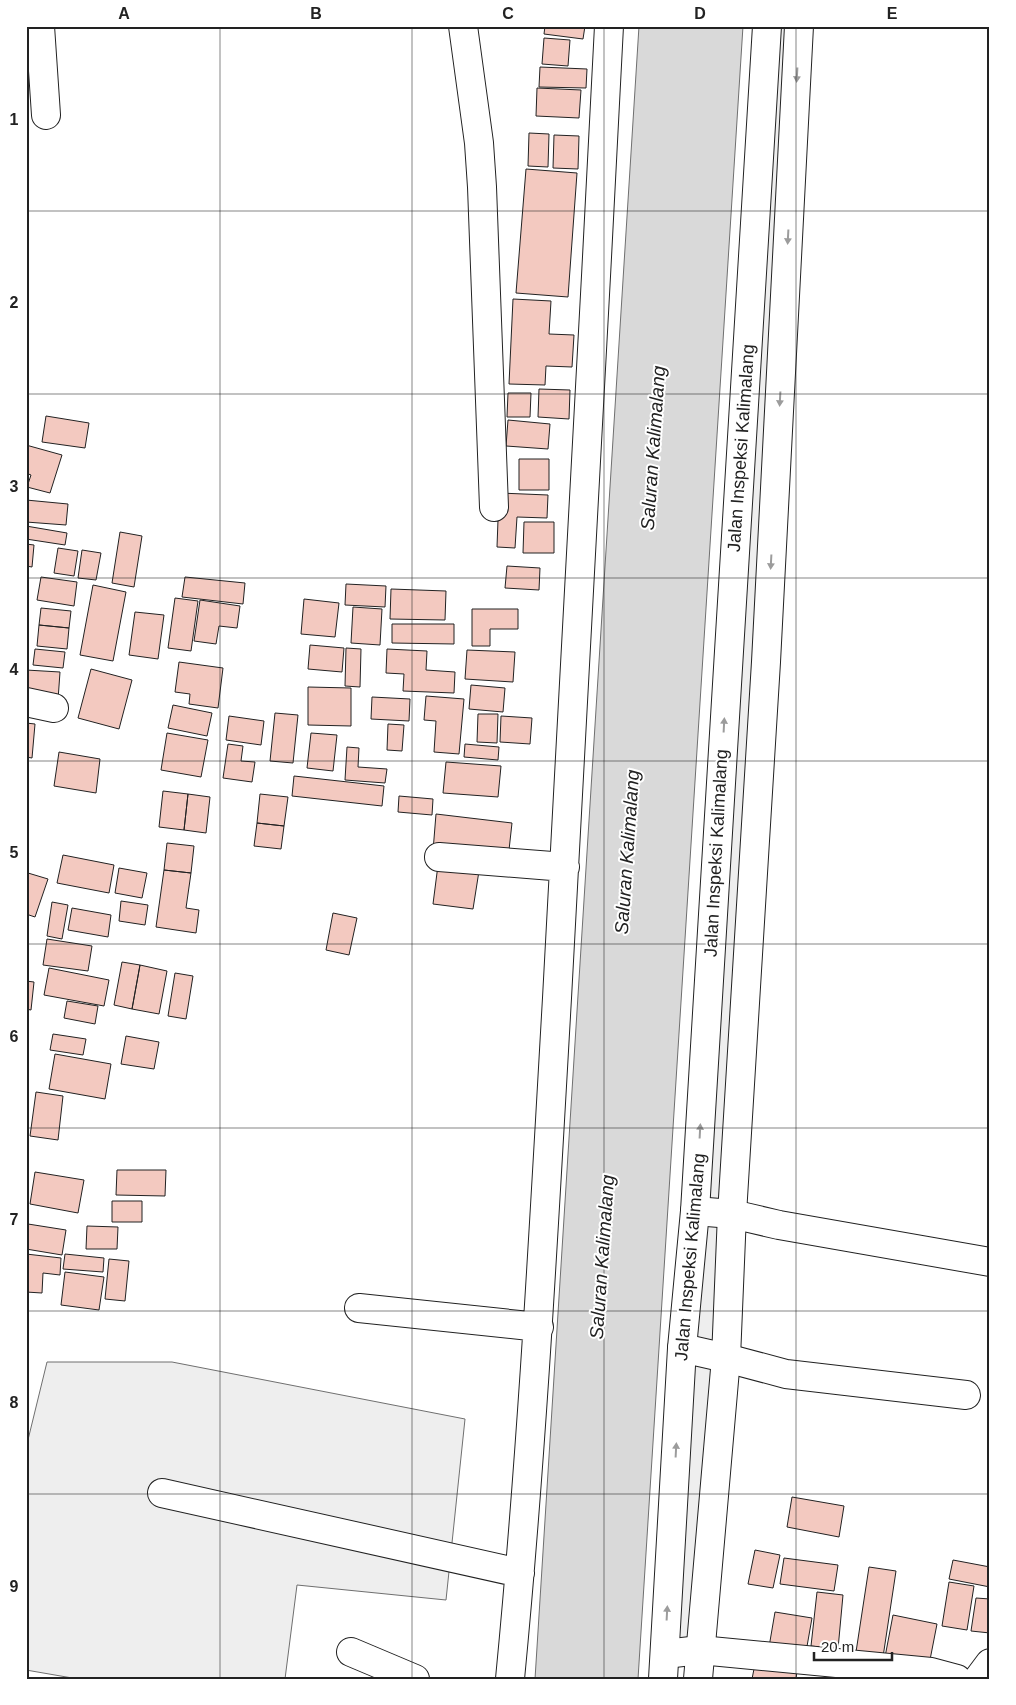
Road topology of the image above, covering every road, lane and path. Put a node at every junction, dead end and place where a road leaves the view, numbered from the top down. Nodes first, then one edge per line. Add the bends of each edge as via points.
1 (40, 26) edge
2 (463, 26) edge
3 (609, 26) edge
4 (767, 26) edge
5 (799, 26) edge
6 (46, 115) dead end
7 (494, 507) dead end
8 (728, 654) junction
9 (766, 662) junction
10 (26, 702) edge
11 (54, 708) dead end
12 (439, 857) dead end
13 (565, 867) junction
14 (695, 1211) junction
15 (732, 1214) junction
16 (990, 1262) edge
17 (359, 1308) dead end
18 (538, 1327) junction
19 (682, 1348) junction
20 (726, 1358) junction
21 (966, 1395) dead end
22 (162, 1493) dead end
23 (520, 1573) junction
24 (700, 1650) junction
25 (351, 1652) dead end
26 (990, 1663) edge
27 (664, 1666) edge
28 (415, 1679) edge
29 (510, 1679) edge
30 (698, 1679) edge
31 (958, 1679) edge
32 (978, 1679) edge

1 - 6 main road
2 - 7 main road via 482,186
3 - 13 main road
4 - 8 main road, Jalan Inspeksi Kalimalang
5 -> 9 main road, Jalan Inspeksi Kalimalang
8 - 9 main road
14 -> 8 main road, Jalan Inspeksi Kalimalang
9 - 15 main road, Jalan Inspeksi Kalimalang
10 - 11 main road
12 - 13 main road
13 - 18 main road
14 - 15 main road
14 - 19 main road, Jalan Inspeksi Kalimalang
15 - 16 main road
15 - 20 main road, Jalan Inspeksi Kalimalang
17 - 18 main road
18 - 23 main road
19 - 20 main road
27 -> 19 main road, Jalan Inspeksi Kalimalang
20 - 21 main road via 786,1374
20 - 24 main road, Jalan Inspeksi Kalimalang
22 - 23 main road
23 - 29 main road
24 - 27 main road
24 - 30 main road, Jalan Inspeksi Kalimalang
24 - 31 main road via 931,1672
25 - 28 main road
26 - 32 main road

